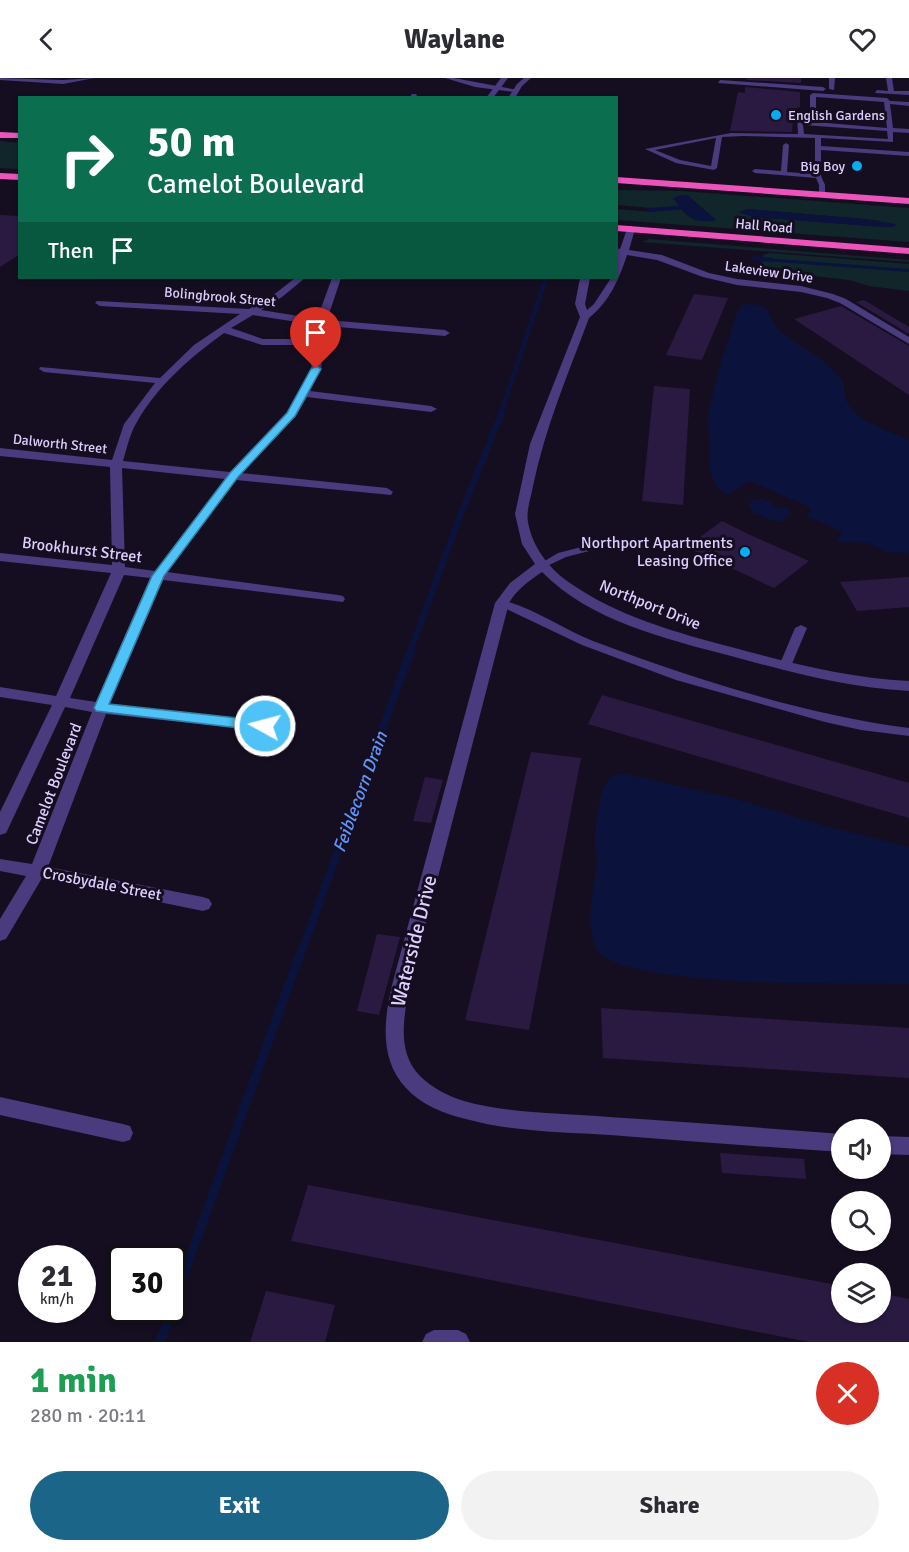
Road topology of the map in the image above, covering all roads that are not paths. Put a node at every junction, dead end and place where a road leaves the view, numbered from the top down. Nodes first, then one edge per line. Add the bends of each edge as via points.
1 (0, 78) edge
2 (92, 78) edge
3 (448, 78) edge
4 (468, 78) edge
5 (528, 78) edge
6 (832, 78) edge
7 (889, 78) edge
8 (40, 79) edge
9 (720, 82) dead end
10 (500, 83) edge
11 (517, 87) junction
12 (832, 89) junction
13 (868, 91) junction
14 (891, 93) junction
15 (909, 93) edge
16 (490, 96) edge
17 (512, 96) edge
18 (870, 99) junction
19 (887, 102) junction
20 (909, 104) edge
21 (800, 123) junction
22 (890, 129) junction
23 (909, 131) edge
24 (0, 135) edge
25 (18, 136) edge
26 (719, 136) junction
27 (818, 136) junction
28 (801, 137) junction
29 (786, 145) dead end
30 (818, 148) junction
31 (909, 154) edge
32 (754, 171) dead end
33 (784, 174) junction
34 (0, 176) edge
35 (818, 176) junction
36 (18, 177) edge
37 (618, 180) edge
38 (822, 194) junction
39 (909, 201) edge
40 (618, 228) edge
41 (632, 229) junction
42 (909, 251) edge
43 (621, 252) edge
44 (299, 279) edge
45 (337, 279) edge
46 (585, 279) edge
47 (614, 279) edge
48 (100, 303) dead end
49 (252, 312) junction
50 (585, 316) junction
51 (321, 323) junction
52 (224, 329) junction
53 (445, 333) dead end
54 (909, 341) edge
55 (319, 342) junction
56 (44, 369) dead end
57 (163, 381) junction
58 (303, 393) junction
59 (432, 409) dead end
60 (0, 452) edge
61 (116, 465) junction
62 (234, 475) junction
63 (387, 492) dead end
64 (597, 546) dead end
65 (0, 557) edge
66 (543, 565) junction
67 (119, 570) junction
68 (158, 576) junction
69 (338, 599) dead end
70 (502, 603) junction
71 (801, 628) dead end
72 (785, 666) junction
73 (909, 686) edge
74 (0, 692) edge
75 (61, 701) junction
76 (101, 708) junction
77 (265, 726) dead end
78 (909, 732) edge
79 (0, 830) edge
80 (0, 865) edge
81 (38, 871) junction
82 (203, 904) dead end
83 (0, 934) edge
84 (0, 1106) edge
85 (123, 1133) dead end
86 (831, 1142) edge
87 (891, 1145) edge
88 (909, 1146) edge
89 (434, 1342) edge
90 (458, 1342) edge

1 - 8 lane
2 - 8 lane via 74,82
3 - 10 lane via 465,83
4 - 10 lane
5 - 11 street
6 - 12 lane
7 - 14 lane
9 - 12 lane
10 - 11 lane
10 - 16 street
11 - 17 street
12 - 13 lane
13 - 14 lane
13 - 18 lane
14 - 15 lane
18 - 19 lane
18 - 21 lane via 813,95 813,112 800,116
19 - 20 lane
19 - 22 lane
21 - 22 lane
21 - 28 lane
22 - 23 lane
22 - 27 lane via 891,141
24 - 25 highway
26 - 26 lane via 668,146 648,150 678,162 714,168
26 - 28 lane
27 - 28 lane
27 - 30 lane
29 - 33 lane
30 - 31 lane
30 - 35 lane
32 - 33 lane
33 - 35 lane
34 - 36 highway
35 - 38 lane
37 - 38 highway
38 - 39 highway
40 - 41 highway, Hall Road
41 - 42 highway, Hall Road
41 - 43 street, Northport Drive
43 - 54 street, Lakeview Drive via 659,257 720,279 830,296
44 - 49 street, Camelot Boulevard
45 - 51 street, Camelot Boulevard
46 - 50 street, Northport Drive via 580,304
47 - 50 street, Northport Drive via 598,306
48 - 49 street, Bolingbrook Street
49 - 51 street, Bolingbrook Street
49 - 52 street, Camelot Boulevard
50 - 66 street, Northport Drive via 545,418 521,505 524,535
51 - 53 street, Bolingbrook Street
51 - 55 street, Camelot Boulevard
52 - 55 street via 262,342
52 - 57 street, Camelot Boulevard via 198,347
55 - 58 street, Camelot Boulevard via 316,369
56 - 57 street
57 - 61 street, Camelot Boulevard via 130,424
58 - 59 street
58 - 62 street, Camelot Boulevard via 292,414
60 - 61 street, Dalworth Street
61 - 62 street
61 - 67 street, Camelot Boulevard
62 - 63 street
62 - 68 street, Camelot Boulevard
64 - 66 lane via 562,555
65 - 67 street, Brookhurst Street
66 - 70 street, Waterside Drive via 517,583
66 - 72 street, Northport Drive via 562,583 606,609 676,635
67 - 68 street, Brookhurst Street
67 - 75 street, Camelot Boulevard
68 - 69 street, Brookhurst Street
68 - 76 street, Camelot Boulevard
70 - 78 lane via 586,642 680,677 825,718
70 - 86 street, Waterside Drive via 401,985 394,1021 401,1066 420,1090 447,1105 481,1115
71 - 72 lane
72 - 73 street, Northport Drive via 862,683
74 - 75 street
75 - 76 street
75 - 79 street, Camelot Boulevard
76 - 77 street
76 - 81 street, Camelot Boulevard
80 - 81 street, Crosbydale Street
81 - 82 street, Crosbydale Street
81 - 83 street, Camelot Boulevard
84 - 85 street
87 - 88 street
89 - 90 street

